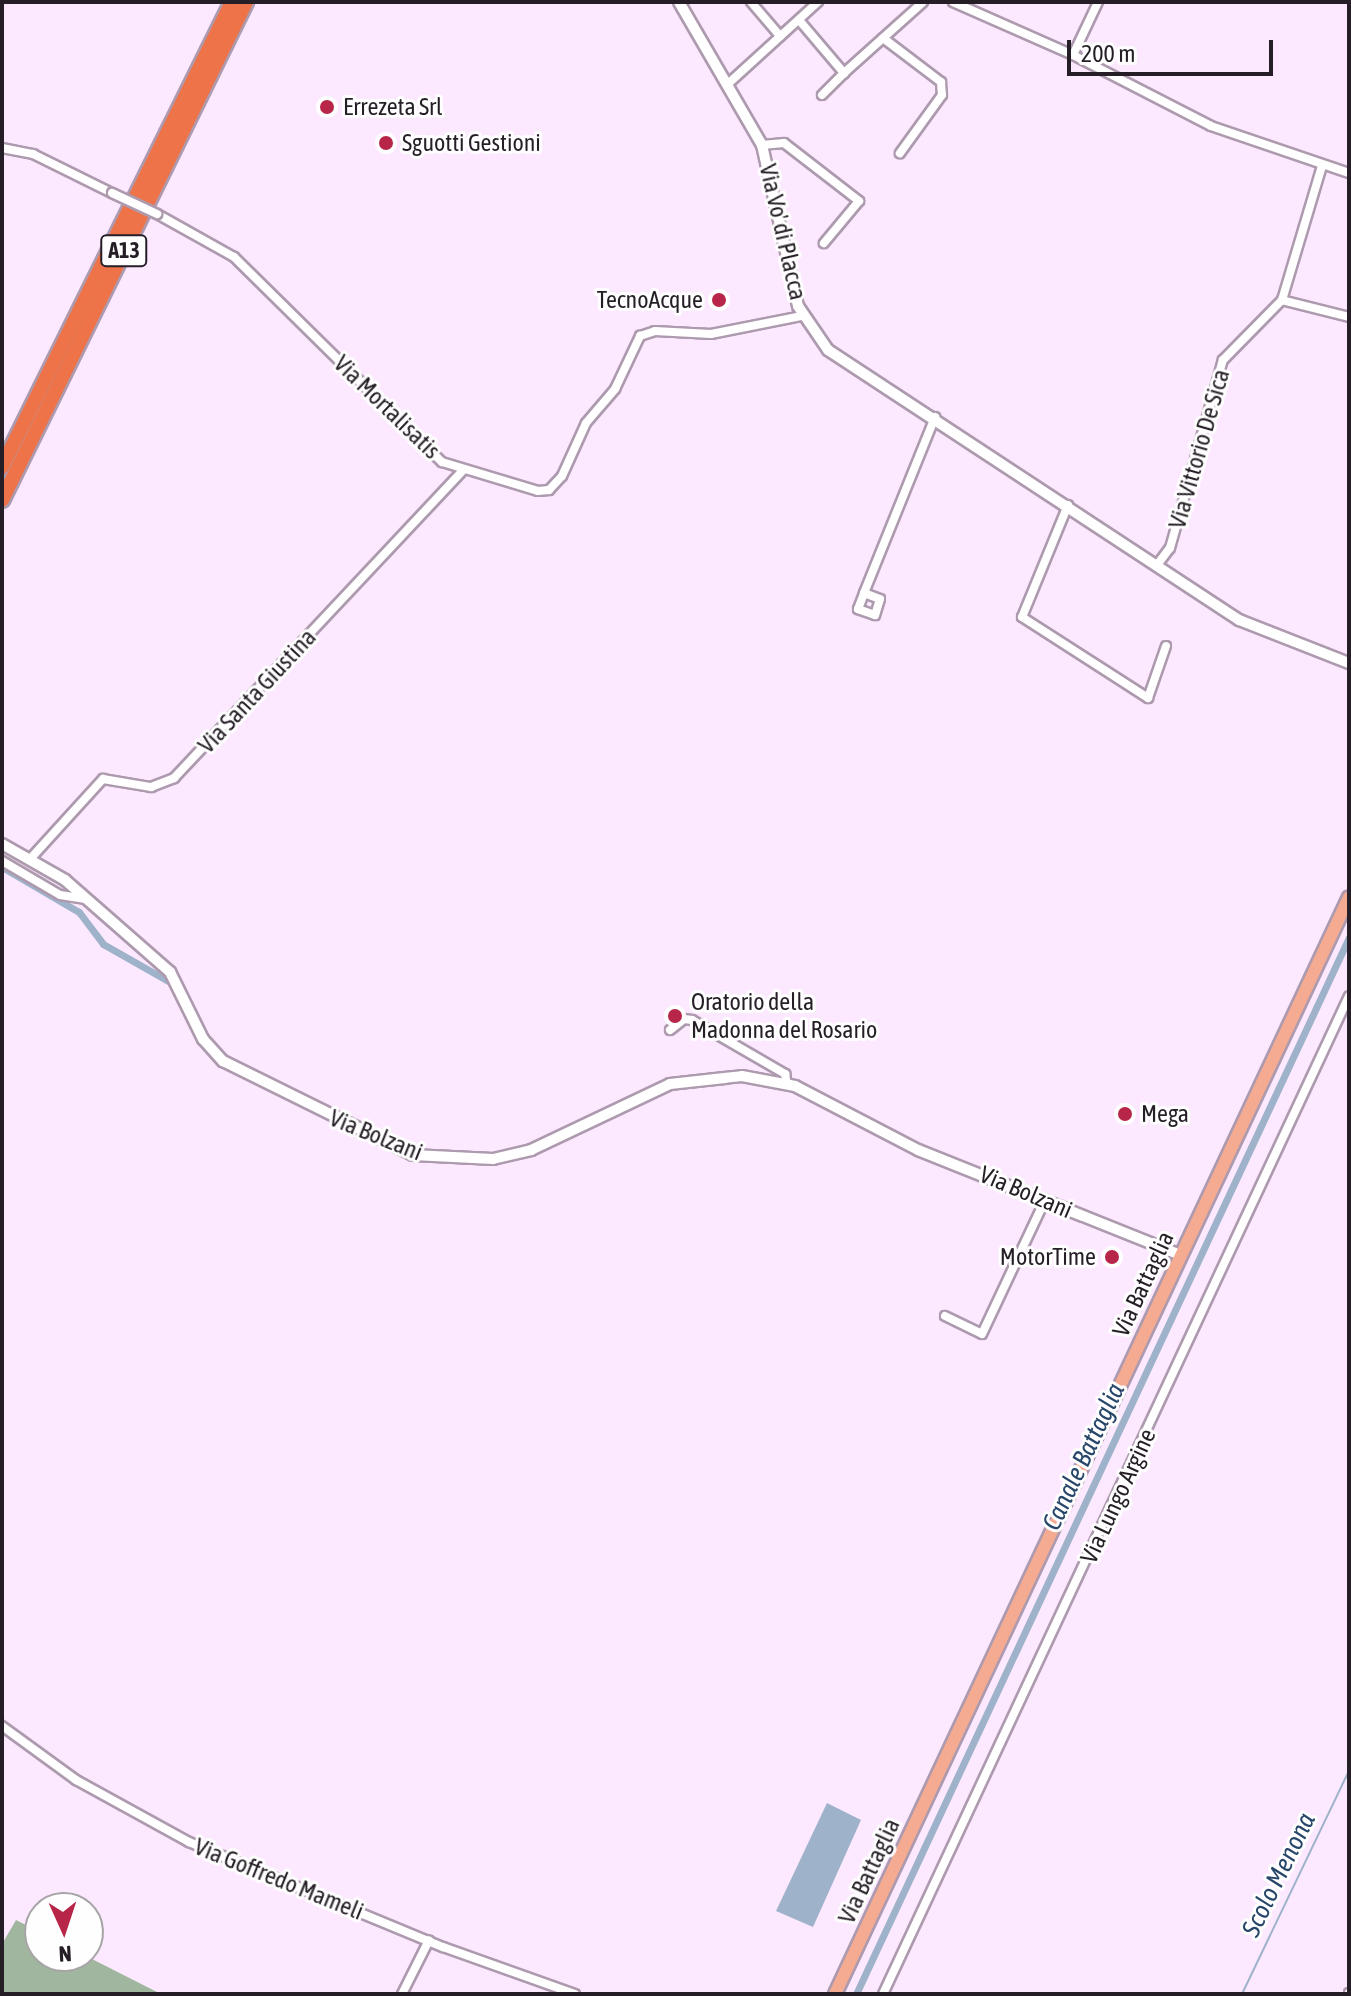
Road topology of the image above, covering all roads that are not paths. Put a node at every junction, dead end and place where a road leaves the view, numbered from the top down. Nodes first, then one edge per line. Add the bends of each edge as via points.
1 (232, 2) edge
2 (246, 2) edge
3 (679, 2) edge
4 (751, 2) edge
5 (818, 2) edge
6 (923, 2) edge
7 (953, 2) edge
8 (1098, 2) edge
9 (799, 20) junction
10 (780, 36) junction
11 (883, 38) junction
12 (1073, 55) junction
13 (844, 73) junction
14 (730, 82) junction
15 (822, 95) dead end
16 (762, 145) junction
17 (2, 148) edge
18 (900, 153) dead end
19 (1322, 166) junction
20 (1349, 173) edge
21 (824, 243) dead end
22 (1282, 300) junction
23 (800, 311) junction
24 (1349, 317) edge
25 (935, 416) junction
26 (2, 467) edge
27 (462, 471) junction
28 (2, 500) edge
29 (1068, 505) junction
30 (1157, 565) junction
31 (864, 593) dead end
32 (1166, 646) dead end
33 (1349, 663) edge
34 (2, 844) edge
35 (31, 858) junction
36 (2, 861) edge
37 (1349, 897) edge
38 (86, 899) junction
39 (1349, 996) edge
40 (670, 1030) dead end
41 (787, 1084) junction
42 (1045, 1200) junction
43 (1181, 1255) junction
44 (945, 1316) dead end
45 (2, 1726) edge
46 (429, 1940) junction
47 (553, 1990) edge
48 (402, 1994) edge
49 (575, 1994) edge
50 (835, 1994) edge
51 (883, 1994) edge

1 - 26 highway, A13
2 - 28 highway, A13
3 - 14 street, Via Vo' di Placca
4 - 10 street
5 - 9 street
6 - 11 street
7 - 12 street
8 - 12 street
9 - 10 street
9 - 13 street
10 - 14 street
11 - 13 street
11 - 18 street via 941,82 942,95
12 - 19 street via 1211,126
13 - 15 street
14 - 16 street, Via Vo' di Placca
16 - 21 street via 784,143 859,201
16 - 23 street, Via Vo' di Placca
17 - 27 street, Via Mortalisatis, bridge via 33,154 234,257 429,451
19 - 20 street
19 - 22 street, Via Vittorio De Sica
22 - 24 street
22 - 30 street, Via Vittorio De Sica via 1223,360 1170,548
23 - 25 street, Via Vo' di Placca via 828,350
23 - 27 street, Via Mortalisatis via 711,334 655,331 640,336 615,389 586,423 562,476 544,492
25 - 29 street, Via Vo' di Placca
25 - 31 street
27 - 35 street, Via Santa Giustina via 174,778 151,787 103,779
29 - 30 street, Via Vo' di Placca
29 - 32 street via 1022,617 1148,698
30 - 33 street, Via Vo' di Placca via 1265,633
34 - 35 street, Via Bolzani
35 - 38 street, Via Bolzani
36 - 38 street, Via Bolzani via 60,895
37 - 43 main road, Via Battaglia
38 - 41 street, Via Bolzani via 170,972 203,1039 223,1061 413,1155 466,1161 531,1150 643,1093 695,1078 742,1076
39 - 51 street, Via Lungo Argine
40 - 41 street, Via Bolzani via 684,1019 692,1020 785,1074
41 - 42 street, Via Bolzani via 918,1150
42 - 43 street, Via Bolzani
42 - 44 street via 982,1334
43 - 50 main road, Via Battaglia
45 - 46 street, Via Goffredo Mameli via 76,1780 189,1842
46 - 47 street, Via Goffredo Mameli
46 - 48 street
47 - 49 street, Via Goffredo Mameli

